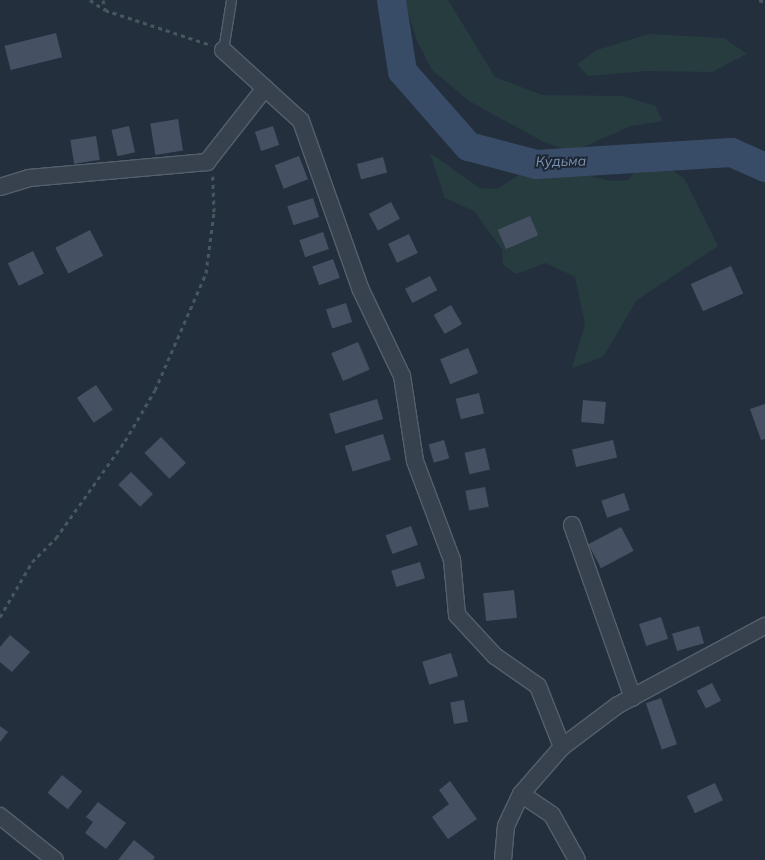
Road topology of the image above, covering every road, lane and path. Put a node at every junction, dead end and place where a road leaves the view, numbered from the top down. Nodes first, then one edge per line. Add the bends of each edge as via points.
1 (90, 0) edge
2 (104, 0) edge
3 (231, 0) edge
4 (759, 0) edge
5 (765, 2) edge
6 (105, 10) junction
7 (223, 50) junction
8 (265, 88) junction
9 (207, 162) junction
10 (0, 187) edge
11 (572, 525) dead end
12 (0, 617) edge
13 (765, 626) edge
14 (633, 698) junction
15 (562, 747) junction
16 (521, 794) junction
17 (0, 816) edge
18 (55, 860) edge
19 (503, 860) edge
20 (576, 860) edge

1 - 6 path
2 - 6 path
3 - 7 lane
4 - 5 path
6 - 7 path
7 - 8 street
8 - 9 street
8 - 15 street via 301,121 360,288 402,376 415,461 452,560 456,615 494,656 538,686
9 - 10 street via 29,178
9 - 12 path via 213,172 214,212 206,273 155,390 125,441 56,538 32,562
11 - 14 street
13 - 14 street
14 - 15 street
15 - 16 street
16 - 19 street via 506,826
16 - 20 street via 552,815
17 - 18 street

